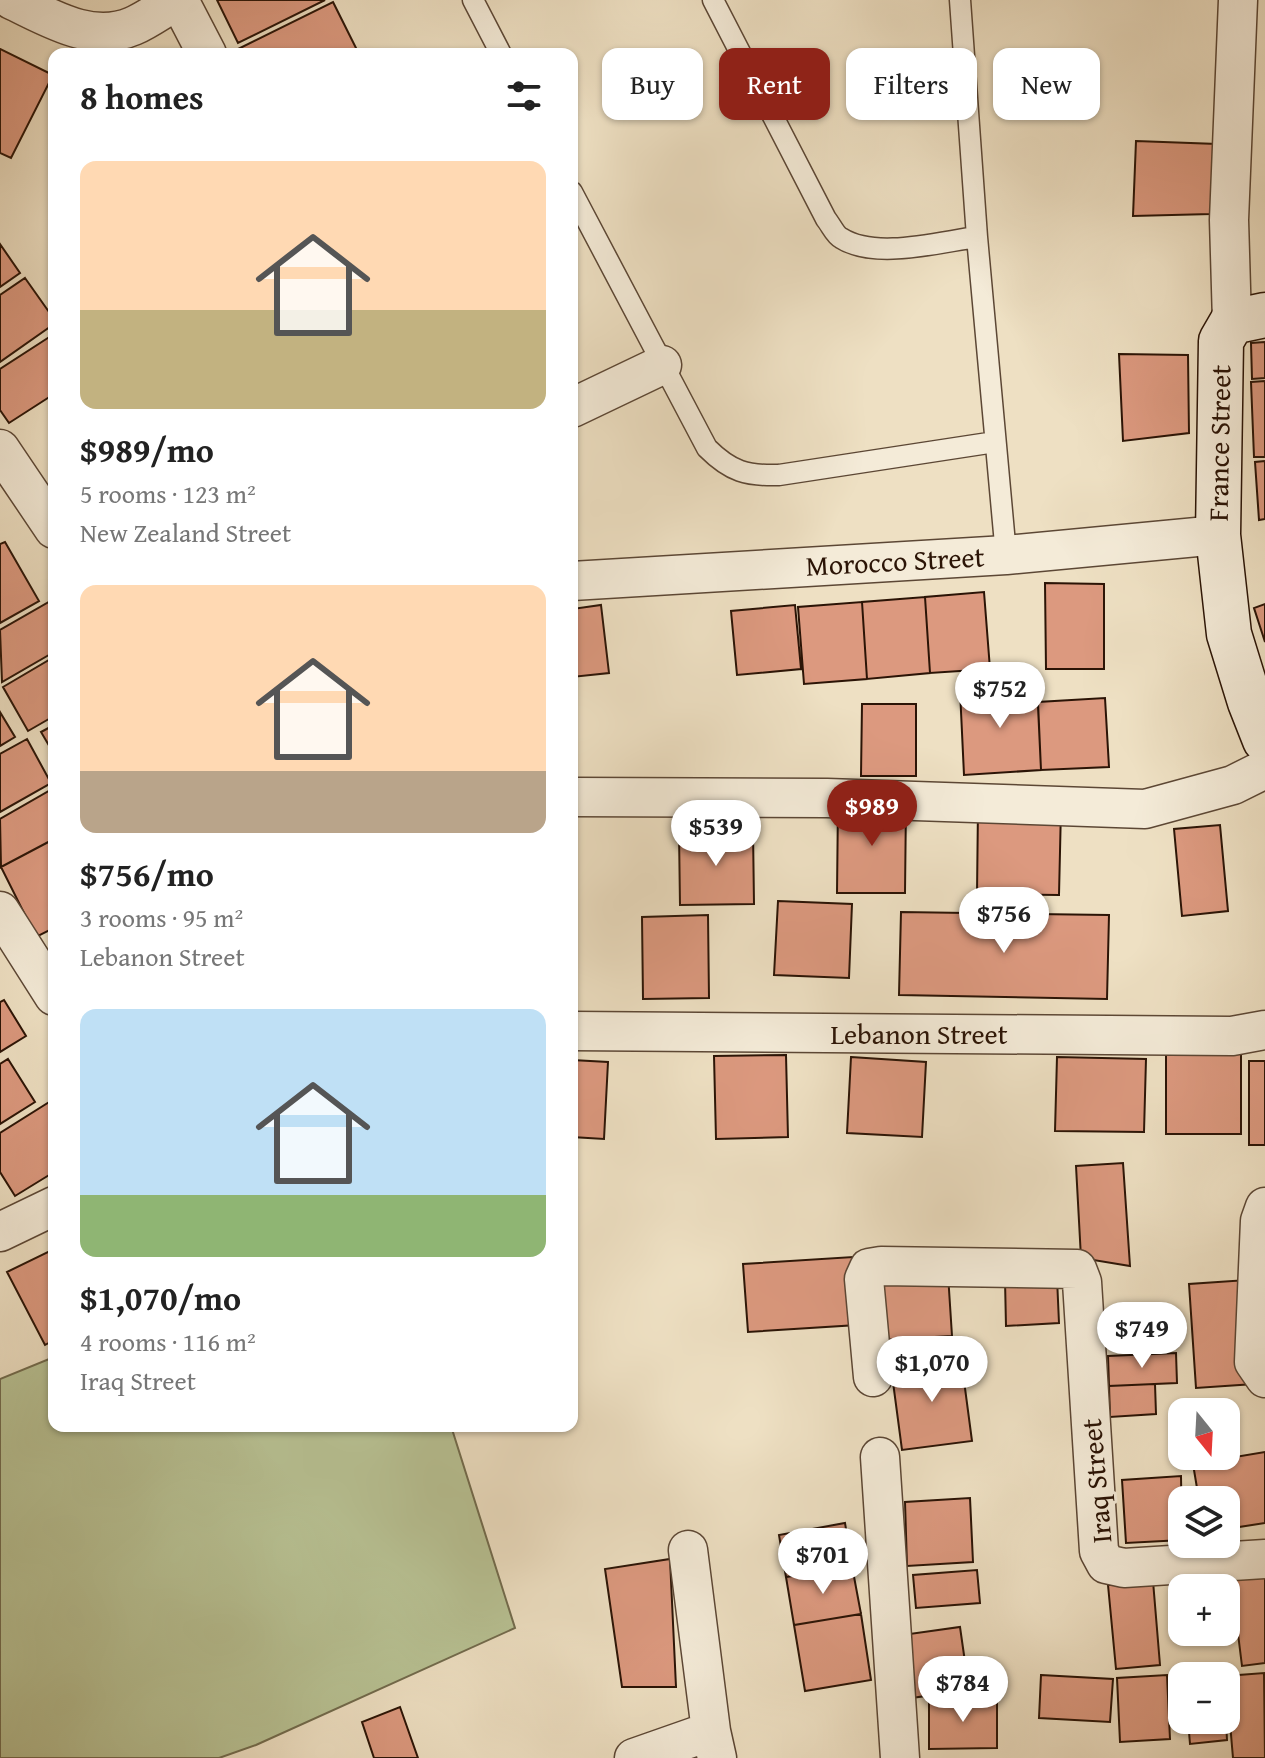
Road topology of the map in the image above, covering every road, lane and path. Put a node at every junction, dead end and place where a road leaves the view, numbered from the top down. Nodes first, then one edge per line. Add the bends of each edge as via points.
1 (12, 0) edge
2 (178, 0) edge
3 (473, 0) edge
4 (713, 0) edge
5 (960, 0) edge
6 (1247, 16) edge
7 (204, 48) edge
8 (498, 48) edge
9 (578, 204) edge
10 (977, 237) junction
11 (1249, 318) edge
12 (662, 365) junction
13 (578, 405) edge
14 (995, 442) junction
15 (0, 449) edge
16 (48, 520) edge
17 (1218, 535) junction
18 (1006, 555) junction
19 (578, 581) edge
20 (1265, 740) edge
21 (1265, 769) edge
22 (578, 797) edge
23 (0, 911) edge
24 (48, 987) edge
25 (1265, 1030) edge
26 (578, 1031) edge
27 (1265, 1207) edge
28 (48, 1209) edge
29 (0, 1232) edge
30 (873, 1377) dead end
31 (1265, 1378) edge
32 (880, 1457) dead end
33 (688, 1550) dead end
34 (1265, 1559) edge
35 (714, 1745) edge
36 (634, 1758) edge
37 (900, 1758) edge

1 - 2 street via 71,28 100,32 132,27
2 - 7 street
3 - 8 lane
4 - 10 lane via 839,238 881,249
5 - 10 lane
6 - 11 street, France Street via 1229,220
9 - 12 lane
10 - 14 lane
11 - 17 main road, France Street via 1221,341
12 - 13 street
12 - 14 lane via 707,448 724,465 754,476
14 - 18 lane
15 - 16 street
17 - 18 street, Morocco Street
17 - 20 main road, France Street via 1229,634
18 - 19 street, Morocco Street
21 - 22 street via 1233,785 1145,809 827,798
23 - 24 street
25 - 26 street, Lebanon Street via 1232,1036
27 - 31 street via 1254,1362
28 - 29 street
30 - 34 street, Iraq Street via 864,1279 869,1268 1077,1269 1099,1551 1106,1564 1124,1568
32 - 37 street
33 - 35 street
35 - 36 street

